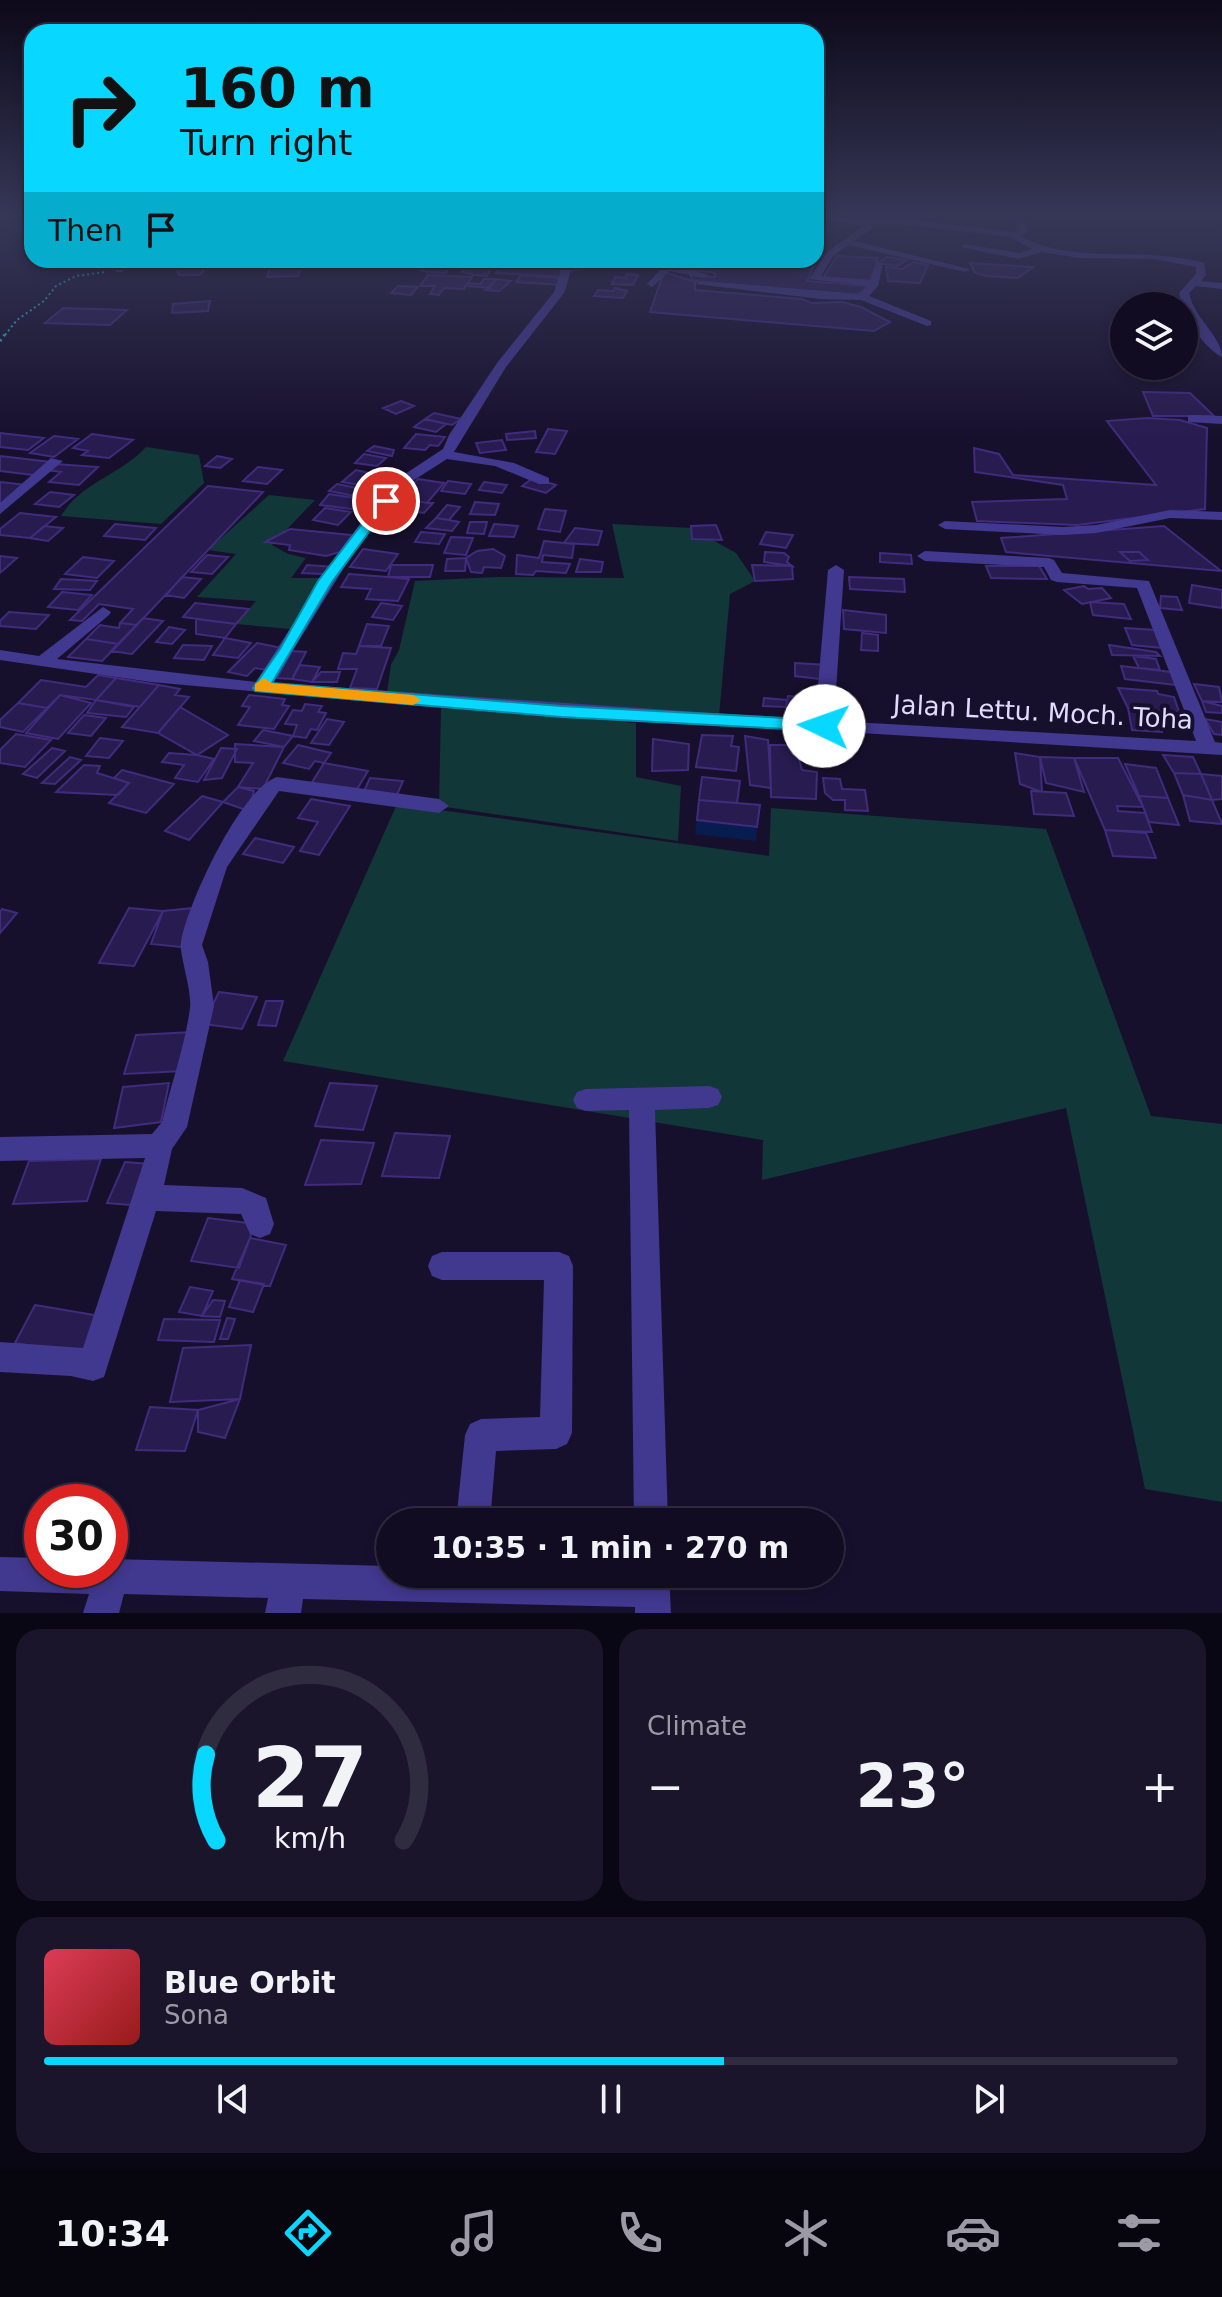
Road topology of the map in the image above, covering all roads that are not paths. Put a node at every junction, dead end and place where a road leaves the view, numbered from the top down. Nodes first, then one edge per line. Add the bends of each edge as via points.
1 (560, 290) edge
2 (782, 290) edge
3 (868, 290) edge
4 (1187, 290) edge
5 (862, 297) junction
6 (927, 323) dead end
7 (1207, 337) junction
8 (1222, 338) edge
9 (1222, 354) edge
10 (1192, 419) dead end
11 (1222, 420) edge
12 (447, 455) junction
13 (56, 461) dead end
14 (544, 481) dead end
15 (0, 510) edge
16 (1222, 516) edge
17 (945, 525) dead end
18 (925, 556) dead end
19 (836, 570) dead end
20 (103, 612) dead end
21 (0, 655) edge
22 (43, 662) junction
23 (261, 688) junction
24 (824, 726) junction
25 (1215, 749) edge
26 (439, 806) dead end
27 (709, 1097) dead end
28 (642, 1098) junction
29 (586, 1100) dead end
30 (158, 1146) junction
31 (0, 1149) edge
32 (147, 1197) junction
33 (260, 1224) dead end
34 (442, 1266) dead end
35 (0, 1357) edge
36 (474, 1508) edge
37 (651, 1508) edge
38 (0, 1574) edge
39 (24, 1575) edge
40 (128, 1579) edge
41 (108, 1588) edge
42 (382, 1588) edge
43 (591, 1588) edge
44 (653, 1592) edge
45 (286, 1597) edge
46 (101, 1613) edge

1 - 12 street via 501,365
2 - 5 street
3 - 5 street
4 - 7 street via 1185,301
5 - 6 street
7 - 8 street
7 - 9 street
10 - 11 street
12 - 14 street via 501,462
12 - 23 street via 401,484 371,519 325,581
13 - 15 street
16 - 17 street via 1170,514 1063,531
18 - 25 street via 1049,563 1057,577 1143,584
19 - 24 street
20 - 22 street
21 - 22 street, Jalan Lettu. Moch. Toha
22 - 23 street, Jalan Lettu. Moch. Toha
23 - 24 street, Jalan Lettu. Moch. Toha
24 - 25 street, Jalan Lettu. Moch. Toha
26 - 30 street via 277,784 269,788 213,876 191,945 202,1006 174,1127
27 - 28 street
28 - 29 street
28 - 37 street
30 - 31 street
30 - 32 street
32 - 33 street via 242,1201 256,1207
32 - 35 street via 93,1366
34 - 36 street via 559,1266 556,1433 481,1435
38 - 39 street
40 - 45 street
41 - 46 street
42 - 45 street
43 - 44 street

